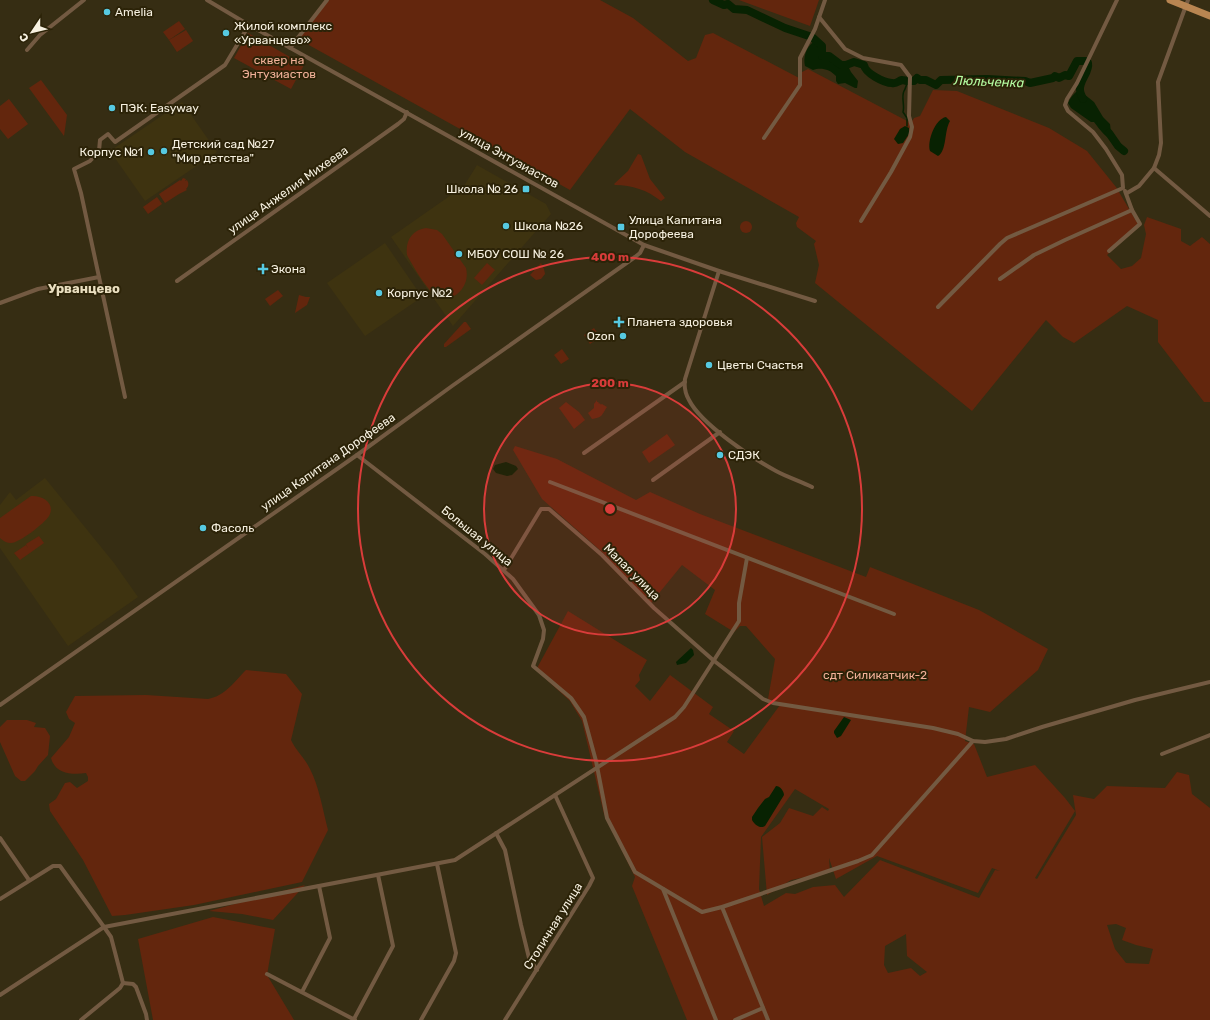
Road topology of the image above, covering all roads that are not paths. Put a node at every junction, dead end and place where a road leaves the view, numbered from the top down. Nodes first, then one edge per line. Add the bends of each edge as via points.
1 (84, 0) edge
2 (207, 0) edge
3 (327, 0) edge
4 (825, 0) edge
5 (1117, 0) edge
6 (1170, 0) edge
7 (1187, 3) edge
8 (1210, 16) edge
9 (819, 17) junction
10 (249, 25) junction
11 (290, 48) junction
12 (27, 50) dead end
13 (407, 112) junction
14 (764, 138) dead end
15 (1154, 168) junction
16 (1123, 188) junction
17 (1127, 193) junction
18 (1132, 210) junction
19 (1210, 216) edge
20 (861, 221) dead end
21 (644, 245) junction
22 (1109, 251) dead end
23 (719, 271) junction
24 (99, 277) junction
25 (1000, 279) dead end
26 (177, 281) dead end
27 (815, 301) dead end
28 (0, 304) edge
29 (938, 307) dead end
30 (685, 382) junction
31 (126, 397) dead end
32 (720, 432) junction
33 (584, 453) dead end
34 (357, 455) junction
35 (653, 480) dead end
36 (550, 482) dead end
37 (812, 487) dead end
38 (747, 558) junction
39 (504, 570) junction
40 (894, 614) dead end
41 (713, 660) junction
42 (1210, 682) edge
43 (0, 705) edge
44 (1210, 735) edge
45 (973, 742) junction
46 (1162, 754) dead end
47 (597, 767) junction
48 (555, 795) junction
49 (496, 833) junction
50 (0, 838) edge
51 (437, 864) junction
52 (378, 875) junction
53 (29, 880) junction
54 (319, 886) junction
55 (663, 888) junction
56 (0, 899) edge
57 (722, 907) junction
58 (104, 927) junction
59 (537, 970) junction
60 (267, 974) dead end
61 (123, 983) junction
62 (302, 992) junction
63 (0, 994) edge
64 (763, 1008) junction
65 (81, 1020) edge
66 (147, 1020) edge
67 (355, 1020) edge
68 (421, 1020) edge
69 (505, 1020) edge
70 (716, 1020) edge
71 (735, 1020) edge
72 (768, 1020) edge

1 - 12 street via 40,35
2 - 10 street, улица Энтузиастов
3 - 11 street
4 - 9 street
5 - 16 street via 1065,105 1068,111 1093,132 1106,149 1122,175
6 - 7 main road
7 - 8 main road
7 - 15 street via 1158,82 1161,143
9 - 14 street via 800,58 800,85
9 - 20 street via 845,49 862,58 901,65 910,78 910,137
10 - 11 street, улица Энтузиастов
10 - 24 street via 225,65 115,142 108,134 100,140 99,151 90,161 74,169
11 - 13 street, улица Энтузиастов
13 - 21 street, улица Энтузиастов
13 - 26 street, улица Анжелия Михеева via 398,124
15 - 17 street via 1139,186
15 - 19 street
16 - 17 street
16 - 29 street via 1007,238
17 - 18 street
18 - 22 street via 1140,224
18 - 25 street via 1034,255
21 - 23 street, улица Энтузиастов
21 - 34 street, улица Капитана Дорофеева via 635,257
23 - 27 street, улица Энтузиастов
23 - 30 street
24 - 28 street via 38,289
24 - 31 street
30 - 32 street via 686,392 693,407
30 - 33 street
32 - 35 street
32 - 37 street via 776,471
34 - 39 street, Большая улица
34 - 43 street, улица Капитана Дорофеева
36 - 38 street
38 - 40 street
38 - 41 street via 739,603 739,621
39 - 41 street, Малая улица via 541,510 549,509
39 - 47 street, Большая улица via 542,621 543,639 533,666 571,698 584,717
41 - 45 street, Малая улица via 763,699 773,703 933,728 958,734
41 - 47 street via 684,708 675,717
42 - 45 street via 1135,700 1006,739
44 - 46 street
45 - 57 street via 872,855
47 - 48 street
47 - 55 street via 607,818 635,872
48 - 49 street
48 - 59 street, Столичная улица via 593,878
49 - 51 street via 455,860
49 - 59 street via 505,850 529,958
50 - 53 street
51 - 52 street
51 - 68 street via 456,953
52 - 54 street
52 - 67 street via 393,946
53 - 56 street
53 - 58 street via 53,866 60,866
54 - 58 street
54 - 62 street via 330,938
55 - 57 street via 702,912
55 - 70 street
57 - 64 street
58 - 61 street via 111,937
58 - 63 street
59 - 69 street, Столичная улица
60 - 62 street
61 - 65 street
61 - 66 street via 136,987
62 - 67 street
64 - 71 street
64 - 72 street

